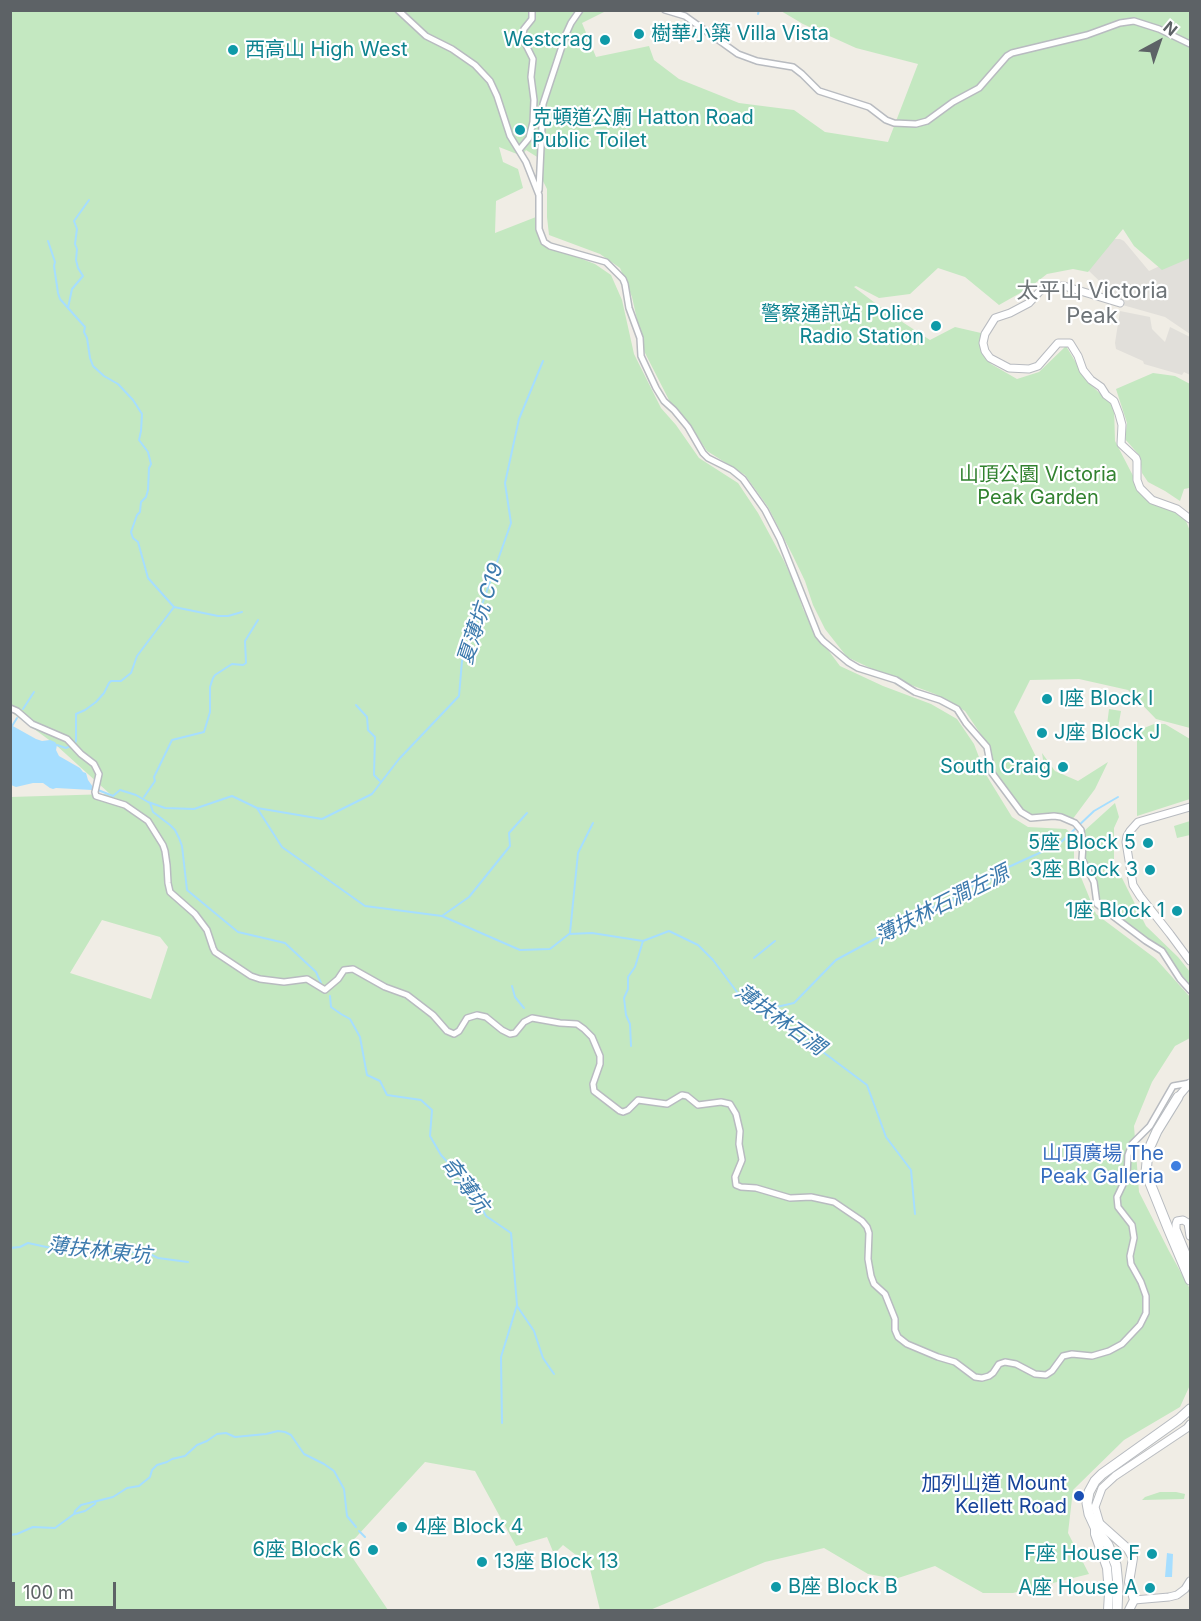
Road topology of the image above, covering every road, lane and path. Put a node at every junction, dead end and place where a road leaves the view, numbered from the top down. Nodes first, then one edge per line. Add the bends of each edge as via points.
1 (398, 10) edge
2 (532, 10) edge
3 (580, 10) edge
4 (664, 10) edge
5 (1191, 44) edge
6 (519, 150) junction
7 (539, 195) junction
8 (1120, 303) dead end
9 (1191, 519) edge
10 (10, 708) edge
11 (1191, 807) edge
12 (1191, 961) edge
13 (1191, 990) edge
14 (1190, 1083) edge
15 (1178, 1097) joint
16 (1189, 1232) edge
17 (1191, 1263) edge
18 (1191, 1280) edge
19 (1191, 1409) edge
20 (1191, 1424) edge
21 (1098, 1525) junction
22 (1191, 1581) edge
23 (1134, 1600) junction
24 (1108, 1611) edge
25 (1117, 1611) edge
26 (1129, 1611) edge

1 - 6 street via 424,35 452,48 485,75
2 - 6 street via 523,34 533,59 533,124 529,138
3 - 7 street via 568,30 543,104
4 - 5 street via 685,16 742,56 793,67 814,88 869,107 890,123 927,121 977,89 1012,53 1120,23 1134,21
6 - 7 street
7 - 13 street via 539,231 545,243 606,262 623,279 640,338 641,356 656,388 688,427 702,453 743,479 765,510 818,635 858,668 896,680 953,707 986,745 993,775 1021,812 1030,818 1056,816 1081,830 1082,859 1094,882 1097,904 1162,951
8 - 9 street via 1064,286 1048,287 1029,303 995,318 985,334 985,351 1009,368 1029,369 1038,366 1058,343 1070,343 1083,370 1114,401 1122,425 1122,444 1137,461 1140,488 1152,500
10 - 14 street via 32,724 70,742 94,764 99,772 95,794 125,805 148,821 165,851 170,892 195,914 207,930 215,952 260,980 307,979 326,990 344,970 353,969 407,995 454,1034 467,1018 477,1015 510,1034 532,1018 577,1024 592,1037 600,1056 594,1091 623,1112 638,1100 667,1104 682,1095 698,1105 728,1103 736,1114 740,1131 742,1160 736,1185 790,1198 811,1197 836,1203 862,1221 869,1233 871,1276 885,1294 898,1337 938,1358 955,1362 977,1377 990,1375 1005,1362 1046,1375 1063,1356 1106,1352 1122,1344 1140,1325 1145,1316 1146,1296 1131,1264 1131,1225 1118,1207 1117,1197 1127,1176 1132,1144 1147,1129 1173,1086
11 - 12 street via 1138,822 1126,842 1133,885
14 - 15 street
15 - 18 main road via 1152,1141 1146,1173
16 - 17 street via 1186,1221 1176,1224
19 - 21 main road via 1095,1481 1087,1503 1089,1514
20 - 21 street via 1102,1488 1095,1507
21 - 23 street via 1111,1532 1132,1554 1129,1582
21 - 24 street via 1095,1534 1107,1568
21 - 25 main road via 1116,1565
22 - 23 street via 1177,1595
23 - 26 street

